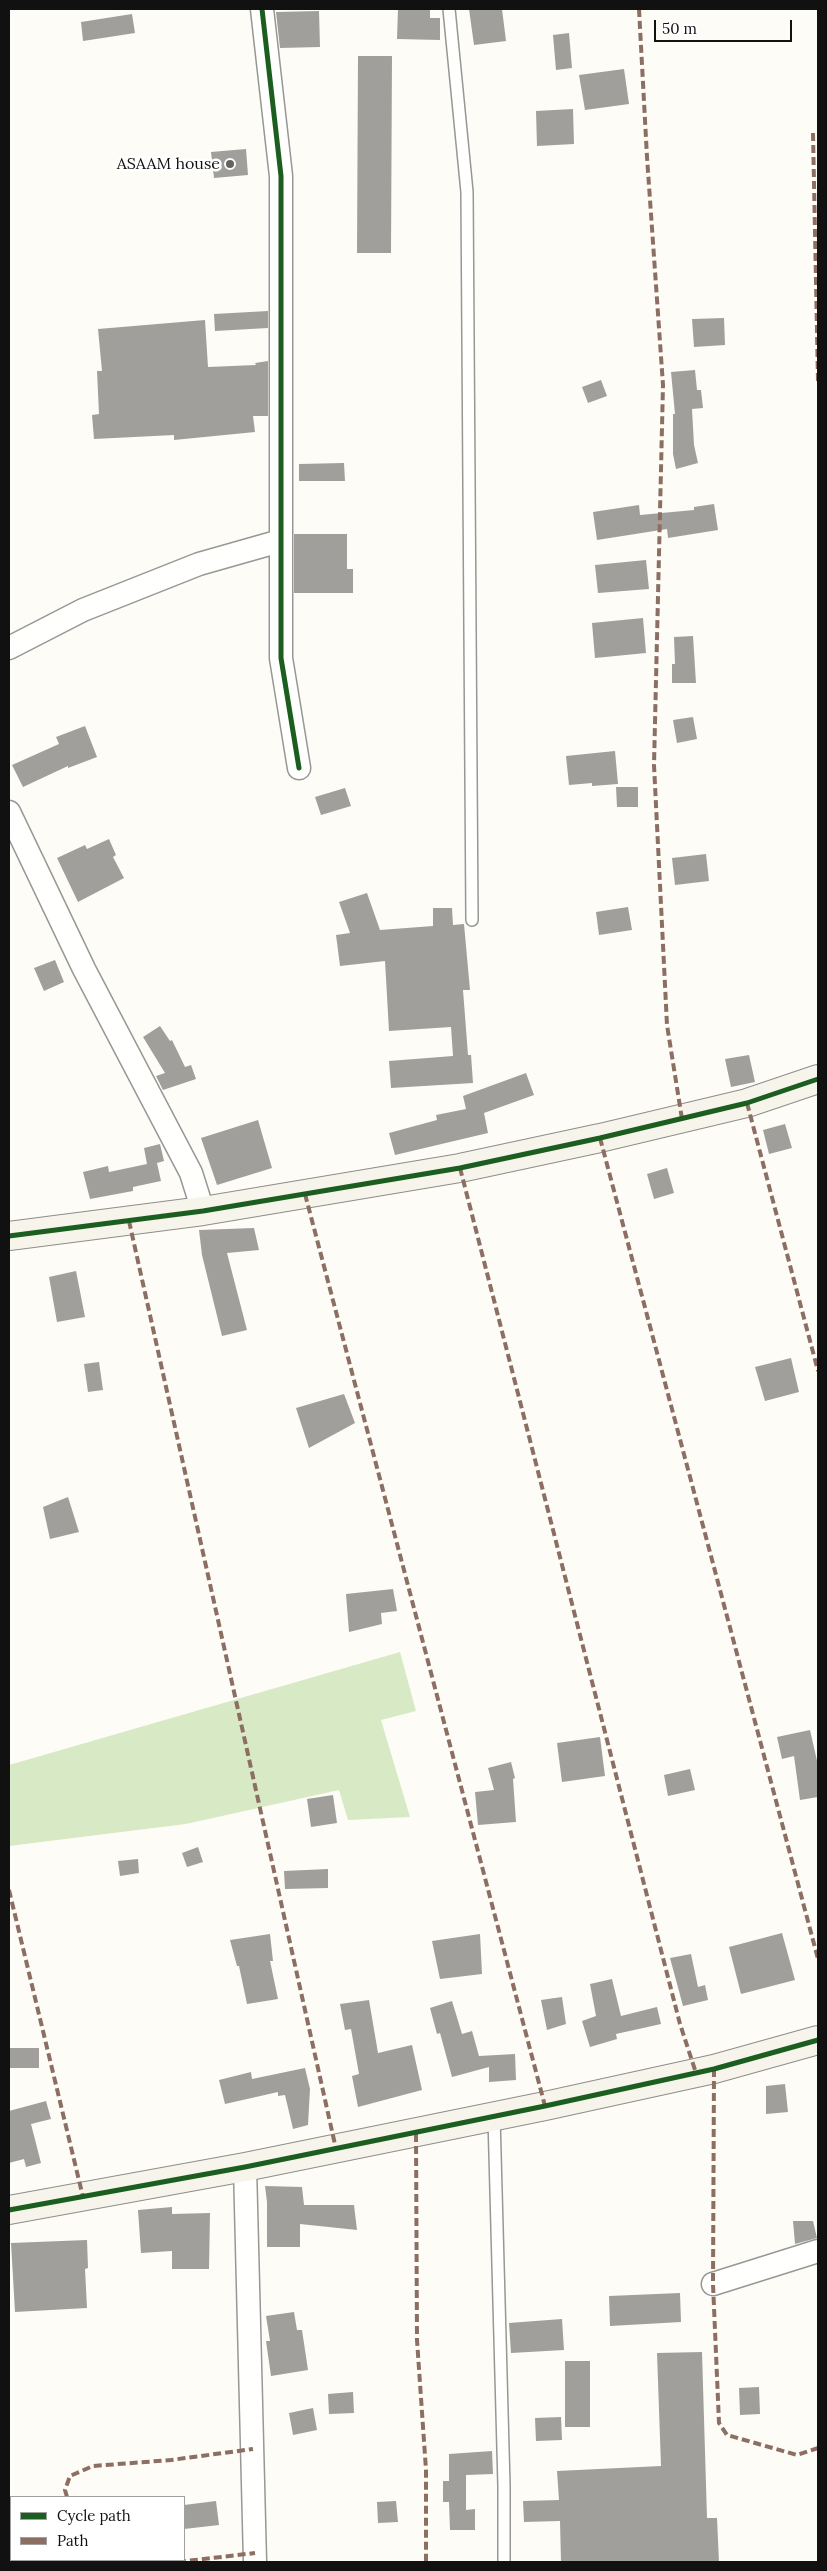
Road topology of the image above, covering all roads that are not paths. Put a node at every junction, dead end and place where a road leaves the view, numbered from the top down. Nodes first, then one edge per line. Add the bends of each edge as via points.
1 (262, 9) edge
2 (449, 9) edge
3 (280, 541) junction
4 (9, 648) edge
5 (299, 768) dead end
6 (9, 812) edge
7 (472, 920) dead end
8 (818, 1079) edge
9 (204, 1211) junction
10 (9, 1236) edge
11 (818, 2040) edge
12 (494, 2116) junction
13 (245, 2167) junction
14 (9, 2210) edge
15 (818, 2251) edge
16 (714, 2284) dead end
17 (255, 2562) edge
18 (504, 2562) edge

1 - 3 street via 281,176
2 - 7 lane via 467,192
3 - 4 street via 199,564 83,610
3 - 5 street via 281,658
6 - 9 street via 84,969 191,1173
8 - 9 street via 748,1103 600,1138 460,1168
9 - 10 street
11 - 12 street via 714,2069
12 - 13 street
12 - 18 lane
13 - 14 street
13 - 17 street
15 - 16 street

